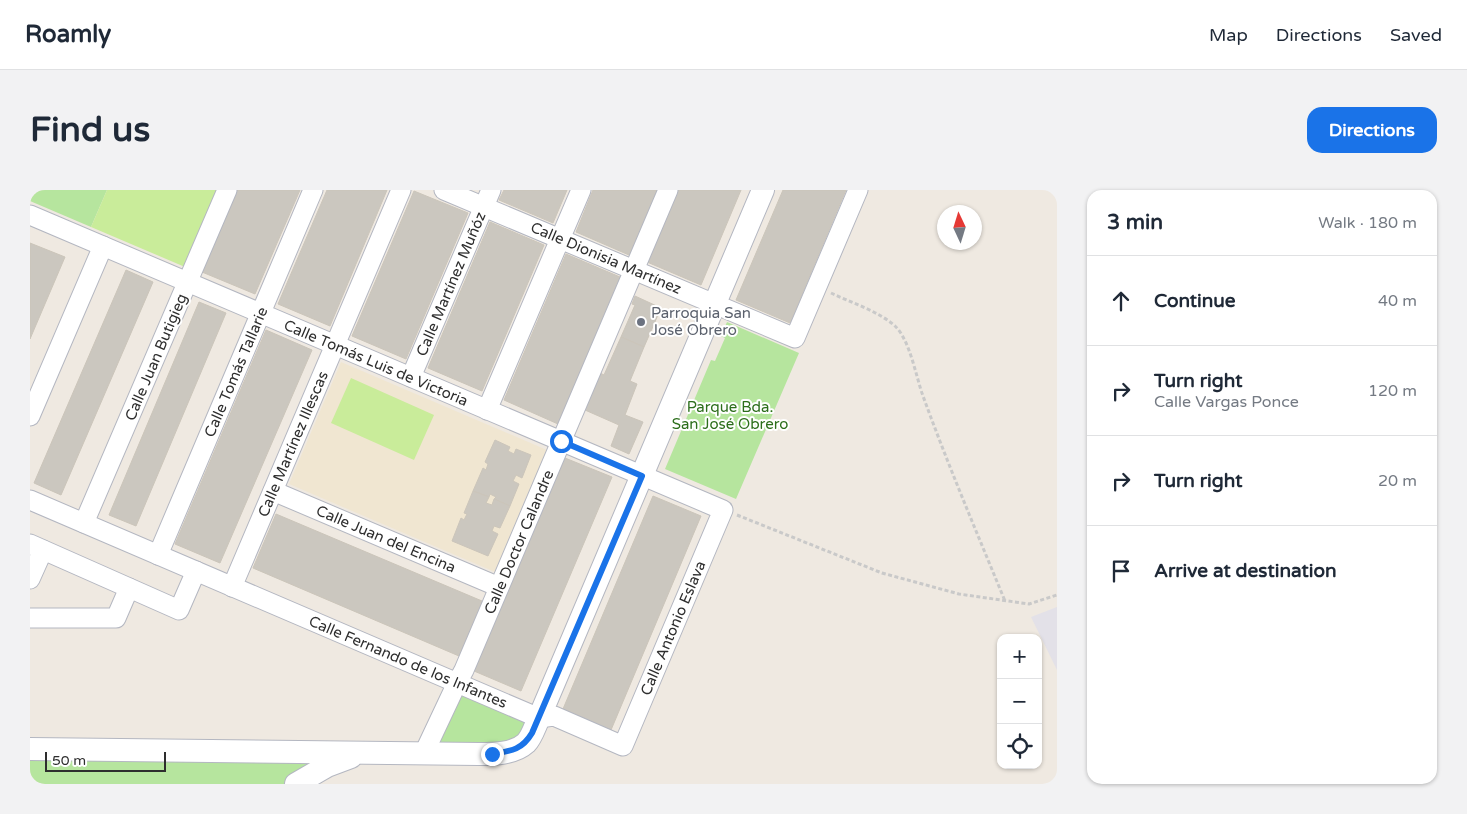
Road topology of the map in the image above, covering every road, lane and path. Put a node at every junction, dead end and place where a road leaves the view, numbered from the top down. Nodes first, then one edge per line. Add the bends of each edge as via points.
1 (227, 190) edge
2 (313, 190) edge
3 (401, 190) edge
4 (444, 190) edge
5 (581, 190) edge
6 (668, 190) edge
7 (763, 190) edge
8 (858, 190) edge
9 (488, 198) edge
10 (30, 215) edge
11 (560, 239) junction
12 (102, 246) junction
13 (634, 270) junction
14 (188, 282) junction
15 (817, 287) junction
16 (715, 304) junction
17 (261, 313) junction
18 (336, 345) junction
19 (412, 378) junction
20 (487, 410) junction
21 (30, 416) edge
22 (561, 441) junction
23 (642, 476) junction
24 (273, 491) junction
25 (30, 500) edge
26 (723, 510) junction
27 (84, 523) junction
28 (36, 547) edge
29 (158, 555) junction
30 (196, 571) junction
31 (30, 579) edge
32 (232, 587) junction
33 (499, 587) junction
34 (128, 588) junction
35 (1057, 595) edge
36 (1005, 600) junction
37 (30, 618) edge
38 (457, 683) junction
39 (539, 718) junction
40 (623, 746) joint
41 (30, 749) edge
42 (424, 754) junction
43 (296, 784) edge

1 - 14 street, Calle Juan Butigieg
2 - 17 street, Calle Tomás Tallarie
3 - 18 street, Calle Martínez Illescas
4 - 9 street, Calle Dionisia Martínez
5 - 11 street
6 - 13 street, Calle Doctor Calandre
7 - 16 street
8 - 15 street
9 - 11 street, Calle Dionisia Martínez
9 - 19 street, Calle Martínez Muñóz
10 - 12 street, Calle Tomás Luis de Victoria
11 - 13 street, Calle Dionisia Martínez
11 - 20 street
12 - 14 street, Calle Tomás Luis de Victoria
12 - 21 street
13 - 16 street, Calle Dionisia Martínez
13 - 22 street, Calle Doctor Calandre
14 - 17 street, Calle Tomás Luis de Victoria
14 - 27 street, Calle Juan Butigieg
15 - 16 street, Calle Dionisia Martínez via 796,338
15 - 36 path via 885,319 905,339 960,492
16 - 23 street
17 - 18 street, Calle Tomás Luis de Victoria
17 - 29 street, Calle Tomás Tallarie
18 - 19 street, Calle Tomás Luis de Victoria
18 - 24 street, Calle Martínez Illescas
19 - 20 street, Calle Tomás Luis de Victoria
20 - 22 street, Calle Tomás Luis de Victoria
22 - 23 street, Calle Tomás Luis de Victoria
22 - 33 street, Calle Doctor Calandre
23 - 26 street, Calle Tomás Luis de Victoria
23 - 39 street
24 - 32 street, Calle Martínez Illescas
24 - 33 street, Calle Juan del Encina
25 - 27 street, Calle Fernando de los Infantes
26 - 36 path via 882,573 959,594
26 - 40 street, Calle Antonio Eslava
27 - 29 street, Calle Fernando de los Infantes
28 - 31 street
28 - 34 street
29 - 30 street, Calle Fernando de los Infantes
30 - 32 street, Calle Fernando de los Infantes
30 - 34 street via 179,610
32 - 38 street, Calle Fernando de los Infantes
33 - 38 street, Calle Doctor Calandre
34 - 37 street via 116,618
35 - 36 path via 1030,604
38 - 39 street, Calle Fernando de los Infantes
38 - 42 street, Calle Doctor Calandre
39 - 40 street, Calle Fernando de los Infantes via 554,716
39 - 42 street via 526,743 517,749 492,754
41 - 42 street
42 - 43 street via 358,755 327,766

